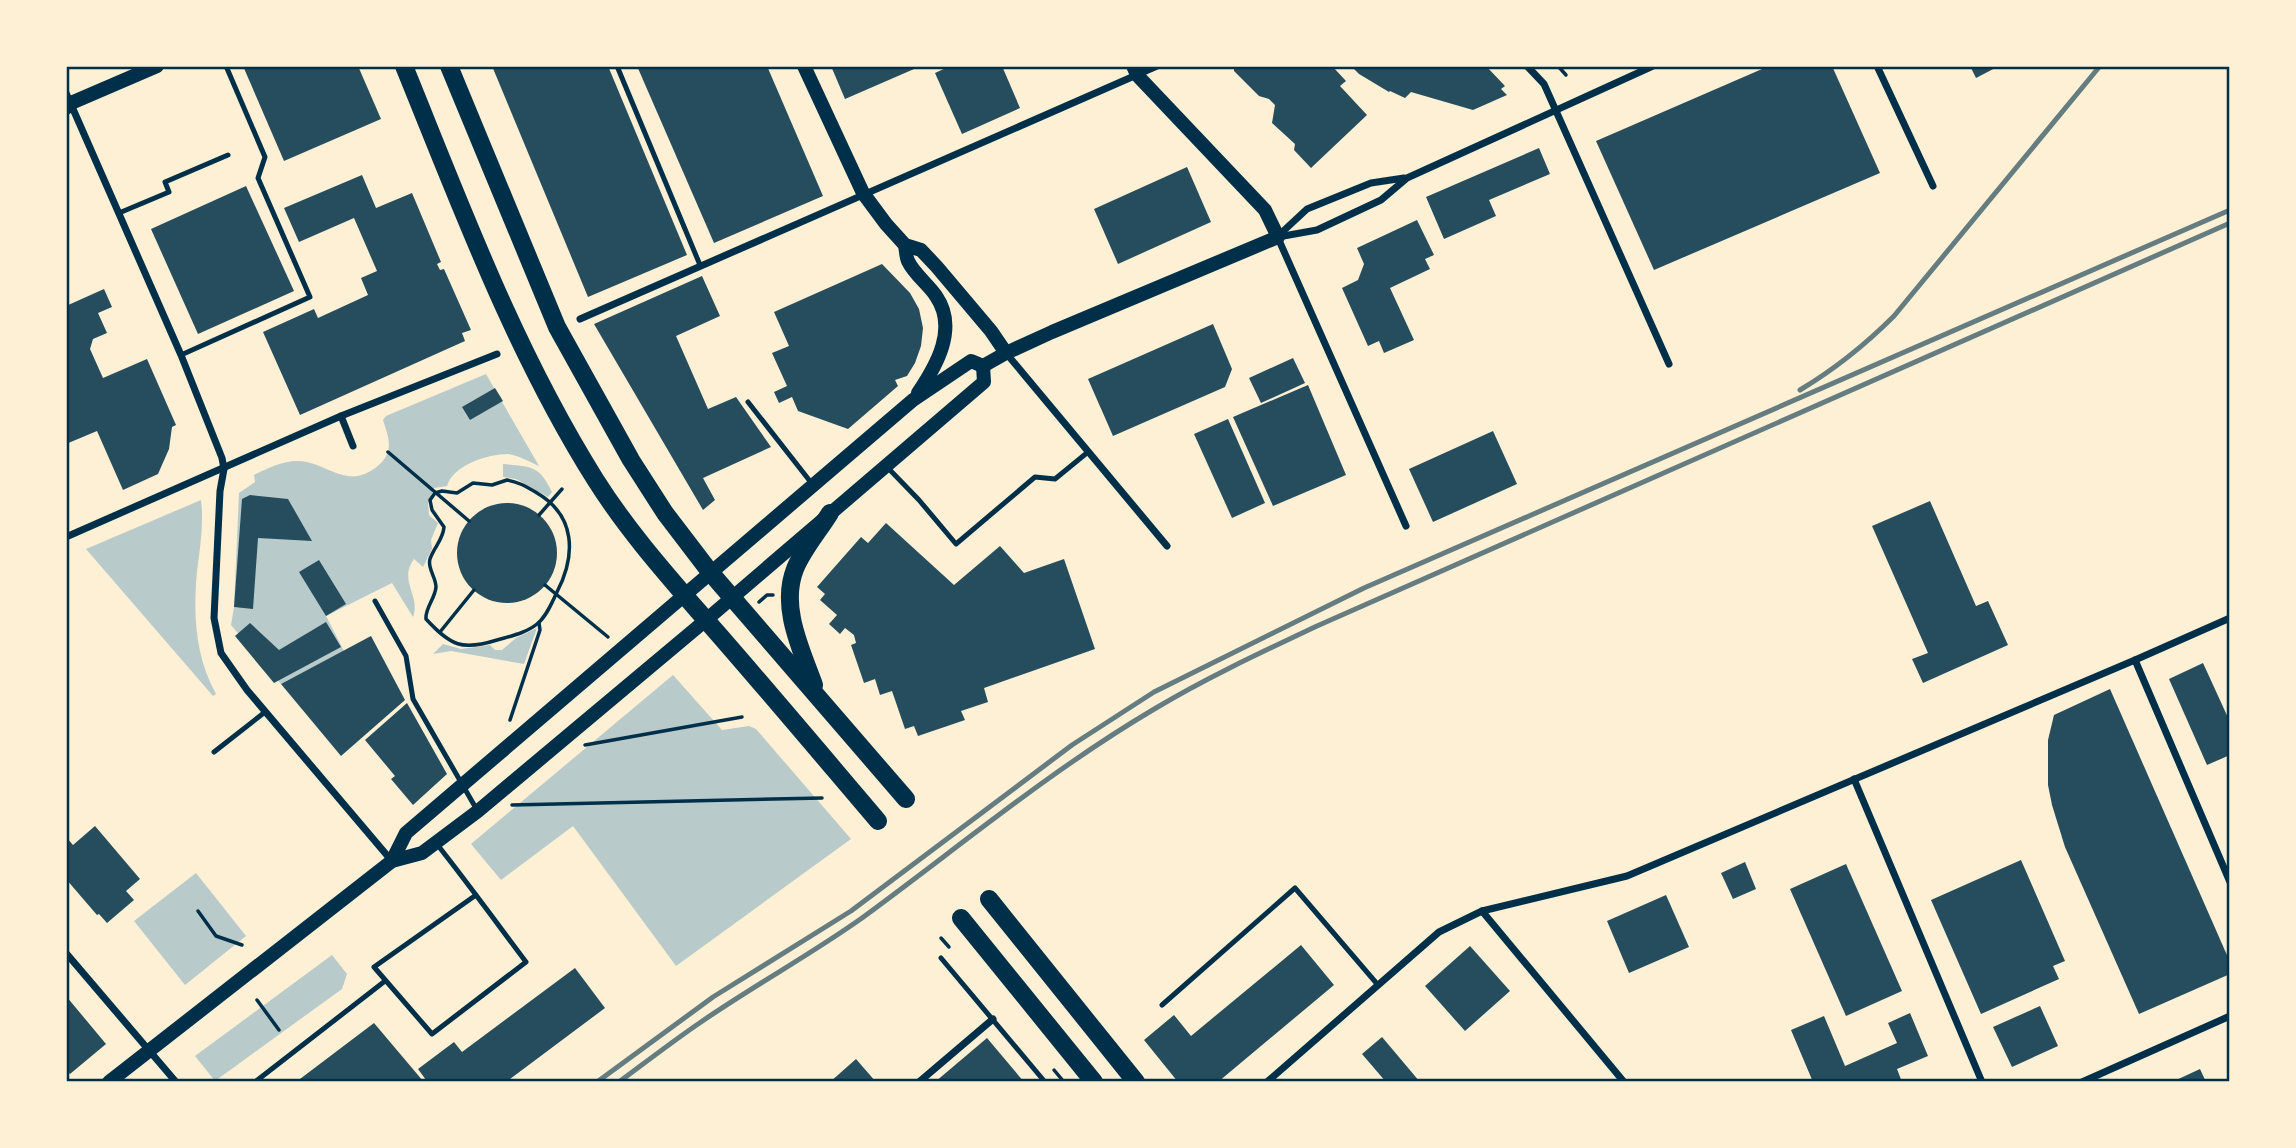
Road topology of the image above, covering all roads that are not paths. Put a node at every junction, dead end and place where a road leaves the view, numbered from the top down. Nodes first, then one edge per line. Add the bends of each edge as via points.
1 (158, 66) edge
2 (226, 66) edge
3 (404, 66) edge
4 (449, 66) edge
5 (617, 66) edge
6 (804, 66) edge
7 (1157, 66) edge
8 (1527, 66) edge
9 (1653, 66) edge
10 (1877, 66) edge
11 (1135, 71) edge
12 (68, 102) edge
13 (1556, 110) junction
14 (228, 155) dead end
15 (1407, 178) junction
16 (1933, 187) dead end
17 (863, 193) junction
18 (119, 213) junction
19 (1278, 237) junction
20 (905, 245) junction
21 (700, 265) junction
22 (580, 318) dead end
23 (1006, 353) junction
24 (497, 354) dead end
25 (181, 355) junction
26 (1669, 364) dead end
27 (983, 366) junction
28 (913, 400) junction
29 (748, 402) dead end
30 (341, 416) junction
31 (354, 446) dead end
32 (1088, 452) junction
33 (886, 465) junction
34 (224, 469) junction
35 (813, 485) junction
36 (830, 513) junction
37 (1405, 526) dead end
38 (66, 537) edge
39 (1167, 546) dead end
40 (710, 572) junction
41 (685, 596) junction
42 (731, 597) junction
43 (375, 601) dead end
44 (2230, 618) edge
45 (706, 620) junction
46 (2136, 660) junction
47 (817, 695) junction
48 (265, 712) junction
49 (214, 752) dead end
50 (1854, 779) junction
51 (464, 785) junction
52 (906, 799) dead end
53 (478, 811) junction
54 (878, 821) dead end
55 (436, 843) junction
56 (392, 861) junction
57 (2230, 882) edge
58 (476, 895) junction
59 (989, 899) dead end
60 (1482, 911) junction
61 (961, 918) dead end
62 (66, 953) edge
63 (941, 958) dead end
64 (385, 981) junction
65 (1378, 985) junction
66 (1162, 1005) dead end
67 (2230, 1016) edge
68 (993, 1019) junction
69 (149, 1051) junction
70 (109, 1082) edge
71 (176, 1082) edge
72 (255, 1082) edge
73 (919, 1082) edge
74 (1045, 1082) edge
75 (1094, 1082) edge
76 (1136, 1082) edge
77 (1267, 1082) edge
78 (1624, 1082) edge
79 (1982, 1082) edge
80 (2082, 1082) edge

1 - 12 main road
2 - 25 lane via 265,158 258,178 310,297
3 - 41 main road via 488,272 554,408 596,481
4 - 40 main road via 557,327 644,481
5 - 21 lane
6 - 17 main road
7 - 11 street
8 - 13 street via 1544,84
9 - 13 street
10 - 16 street
11 - 17 street
11 - 19 main road via 1265,211
12 - 18 street
13 - 15 street
13 - 26 street
14 - 18 lane via 165,182 169,191
15 - 19 street via 1381,200 1317,230
15 - 19 street via 1371,183 1307,209
17 - 20 main road
17 - 21 street
18 - 25 street
19 - 23 main road
19 - 37 street
20 - 23 main road via 921,250 937,267
20 - 28 main road via 908,262 940,304 945,335 934,370
21 - 22 street
23 - 27 main road
23 - 32 street
24 - 30 street
25 - 34 street
27 - 28 main road via 971,361
27 - 33 main road via 984,382
28 - 35 main road
29 - 35 lane
30 - 31 street
30 - 34 street
32 - 33 lane via 1055,479 1035,477 956,544
32 - 39 street
33 - 36 main road
34 - 38 street
34 - 48 street via 215,631 232,671
35 - 40 main road
36 - 42 main road
36 - 47 main road via 795,569 789,597 794,628
40 - 41 main road
40 - 42 main road
41 - 45 main road
41 - 51 main road
42 - 45 main road
42 - 47 main road
43 - 51 lane via 406,656 413,699
44 - 46 street
45 - 53 main road
45 - 54 main road
46 - 50 street
46 - 57 street
47 - 52 main road
48 - 49 lane
48 - 56 street
50 - 60 street via 1628,876
50 - 79 street
51 - 53 lane
51 - 56 main road via 406,833
53 - 55 main road
55 - 56 main road via 422,853
55 - 58 lane
56 - 69 main road
58 - 64 lane via 374,967
58 - 64 lane via 526,962 432,1034
59 - 76 main road
60 - 65 street via 1439,932
60 - 78 street
61 - 75 main road
62 - 69 street
63 - 68 lane
64 - 72 lane
65 - 66 lane via 1295,888
65 - 77 street
67 - 80 street
68 - 73 street
68 - 74 lane
69 - 70 main road
69 - 71 street

